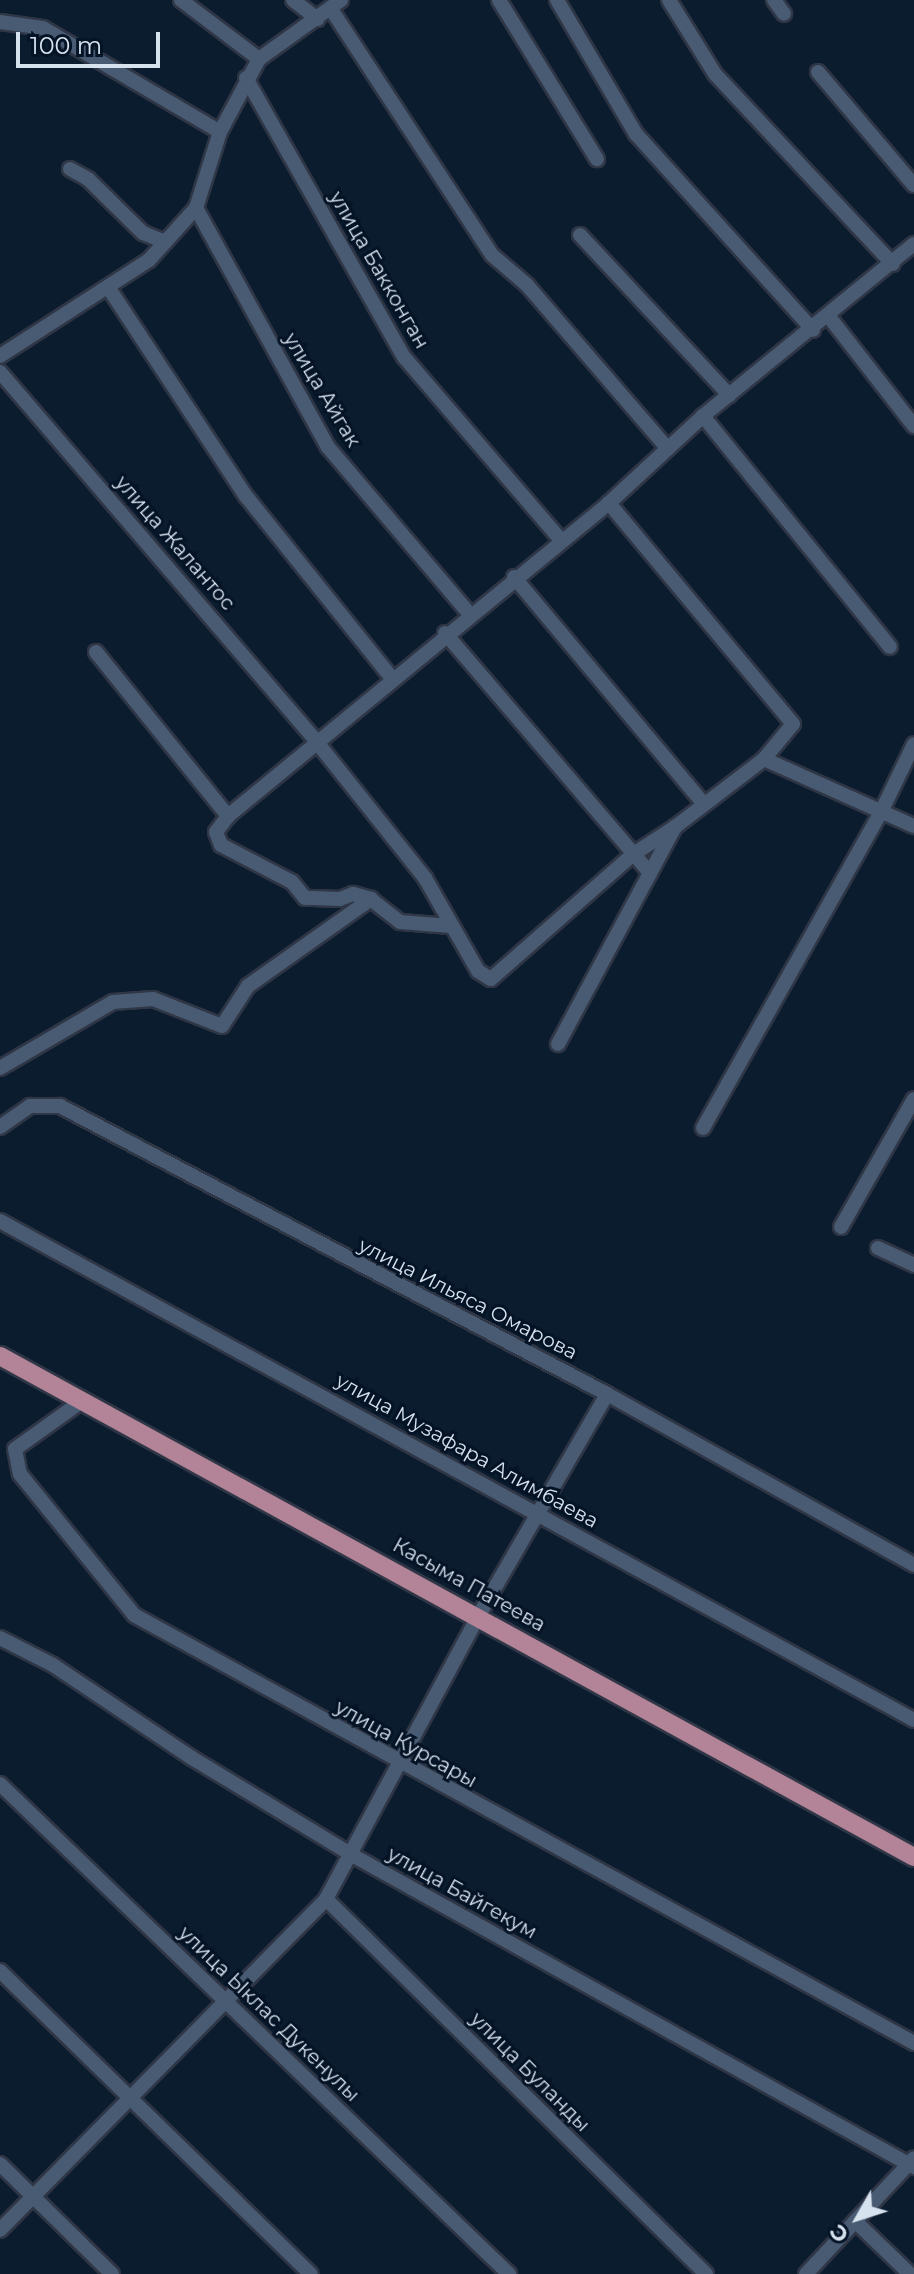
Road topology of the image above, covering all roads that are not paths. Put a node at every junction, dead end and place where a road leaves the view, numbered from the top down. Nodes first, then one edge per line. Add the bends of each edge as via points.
1 (181, 0) edge
2 (293, 0) edge
3 (499, 0) edge
4 (557, 0) edge
5 (669, 0) edge
6 (774, 0) edge
7 (336, 4) edge
8 (784, 14) dead end
9 (317, 19) junction
10 (0, 22) edge
11 (259, 59) junction
12 (818, 72) dead end
13 (246, 78) junction
14 (220, 132) junction
15 (597, 159) dead end
16 (70, 169) dead end
17 (914, 185) edge
18 (196, 208) junction
19 (580, 235) dead end
20 (165, 242) junction
21 (914, 244) edge
22 (893, 264) junction
23 (108, 287) junction
24 (830, 318) junction
25 (813, 330) junction
26 (0, 356) edge
27 (0, 372) edge
28 (729, 395) junction
29 (703, 416) junction
30 (914, 426) edge
31 (668, 449) junction
32 (609, 503) junction
33 (561, 540) junction
34 (514, 577) junction
35 (469, 613) junction
36 (445, 633) junction
37 (890, 647) dead end
38 (96, 652) dead end
39 (392, 678) junction
40 (316, 741) junction
41 (914, 744) edge
42 (764, 759) junction
43 (702, 802) junction
44 (882, 810) junction
45 (228, 816) junction
46 (914, 826) edge
47 (675, 827) junction
48 (632, 855) junction
49 (650, 873) junction
50 (371, 899) junction
51 (451, 926) junction
52 (558, 1044) dead end
53 (0, 1068) edge
54 (914, 1099) edge
55 (0, 1127) edge
56 (703, 1128) dead end
57 (0, 1221) edge
58 (841, 1227) dead end
59 (878, 1248) dead end
60 (914, 1265) edge
61 (0, 1356) edge
62 (607, 1394) junction
63 (82, 1401) junction
64 (542, 1514) junction
65 (914, 1565) edge
66 (479, 1615) junction
67 (0, 1638) edge
68 (914, 1720) edge
69 (402, 1765) junction
70 (0, 1784) edge
71 (352, 1855) junction
72 (914, 1857) edge
73 (326, 1899) junction
74 (0, 1971) edge
75 (227, 2000) junction
76 (914, 2043) edge
77 (132, 2097) junction
78 (912, 2163) edge
79 (0, 2164) edge
80 (33, 2197) junction
81 (855, 2221) junction
82 (0, 2230) edge
83 (112, 2274) edge
84 (311, 2274) edge
85 (509, 2274) edge
86 (706, 2274) edge
87 (806, 2274) edge
88 (910, 2274) edge

1 - 11 street
2 - 9 street
3 - 15 street
4 - 25 street via 636,134
5 - 22 street via 715,74
6 - 8 street
7 - 9 street
7 - 31 street via 492,255 527,285
9 - 11 street
10 - 14 street via 43,28
11 - 13 street
12 - 17 street
13 - 14 street
13 - 33 street, улица Бакконган via 404,357
14 - 18 street
16 - 20 street via 88,179 143,233
18 - 20 street
18 - 35 street, улица Айгак via 328,447
19 - 28 street
20 - 23 street via 149,260
21 - 22 street
22 - 24 street
23 - 26 street
23 - 39 street via 246,496
24 - 25 street
24 - 30 street
25 - 28 street
27 - 40 street, улица Жалантос
28 - 29 street
29 - 31 street
29 - 37 street
31 - 32 street
32 - 33 street
32 - 42 street via 793,724
33 - 34 street
34 - 35 street
34 - 43 street
35 - 36 street
36 - 39 street
36 - 48 street
38 - 45 street
39 - 40 street
40 - 45 street
40 - 51 street, улица Жалантос via 425,878
41 - 44 street
42 - 43 street
42 - 44 street
43 - 47 street
44 - 46 street
44 - 56 street
45 - 50 street via 216,832 221,845 292,882 305,898 353,894
47 - 48 street
47 - 49 street
48 - 49 street
48 - 51 street, улица Жалантос via 491,979 478,971
49 - 52 street
50 - 51 street via 400,922
50 - 53 street via 248,986 222,1026 153,999 113,1002
54 - 58 street
55 - 62 street, улица Ильяса Омарова via 30,1106 60,1106
57 - 64 street, улица Музафара Алимбаева
59 - 60 street
61 - 63 main road, Касыма Патеева
62 - 64 street
62 - 65 street, улица Ильяса Омарова
63 - 66 main road, Касыма Патеева
63 - 69 street, улица Курсары via 15,1449 20,1474 134,1615
64 - 66 street
64 - 68 street, улица Музафара Алимбаева
66 - 69 street
66 - 72 main road, Касыма Патеева
67 - 71 street, улица Байгекум via 53,1665
69 - 71 street
69 - 76 street, улица Курсары
70 - 75 street, улица Ыклас Дукенулы
71 - 73 street
71 - 78 street, улица Байгекум
73 - 75 street
73 - 86 street, улица Буланды
74 - 77 street
75 - 77 street
75 - 85 street, улица Ыклас Дукенулы
77 - 80 street
77 - 84 street
78 - 81 street
79 - 80 street
80 - 82 street
80 - 83 street
81 - 87 street
81 - 88 street

